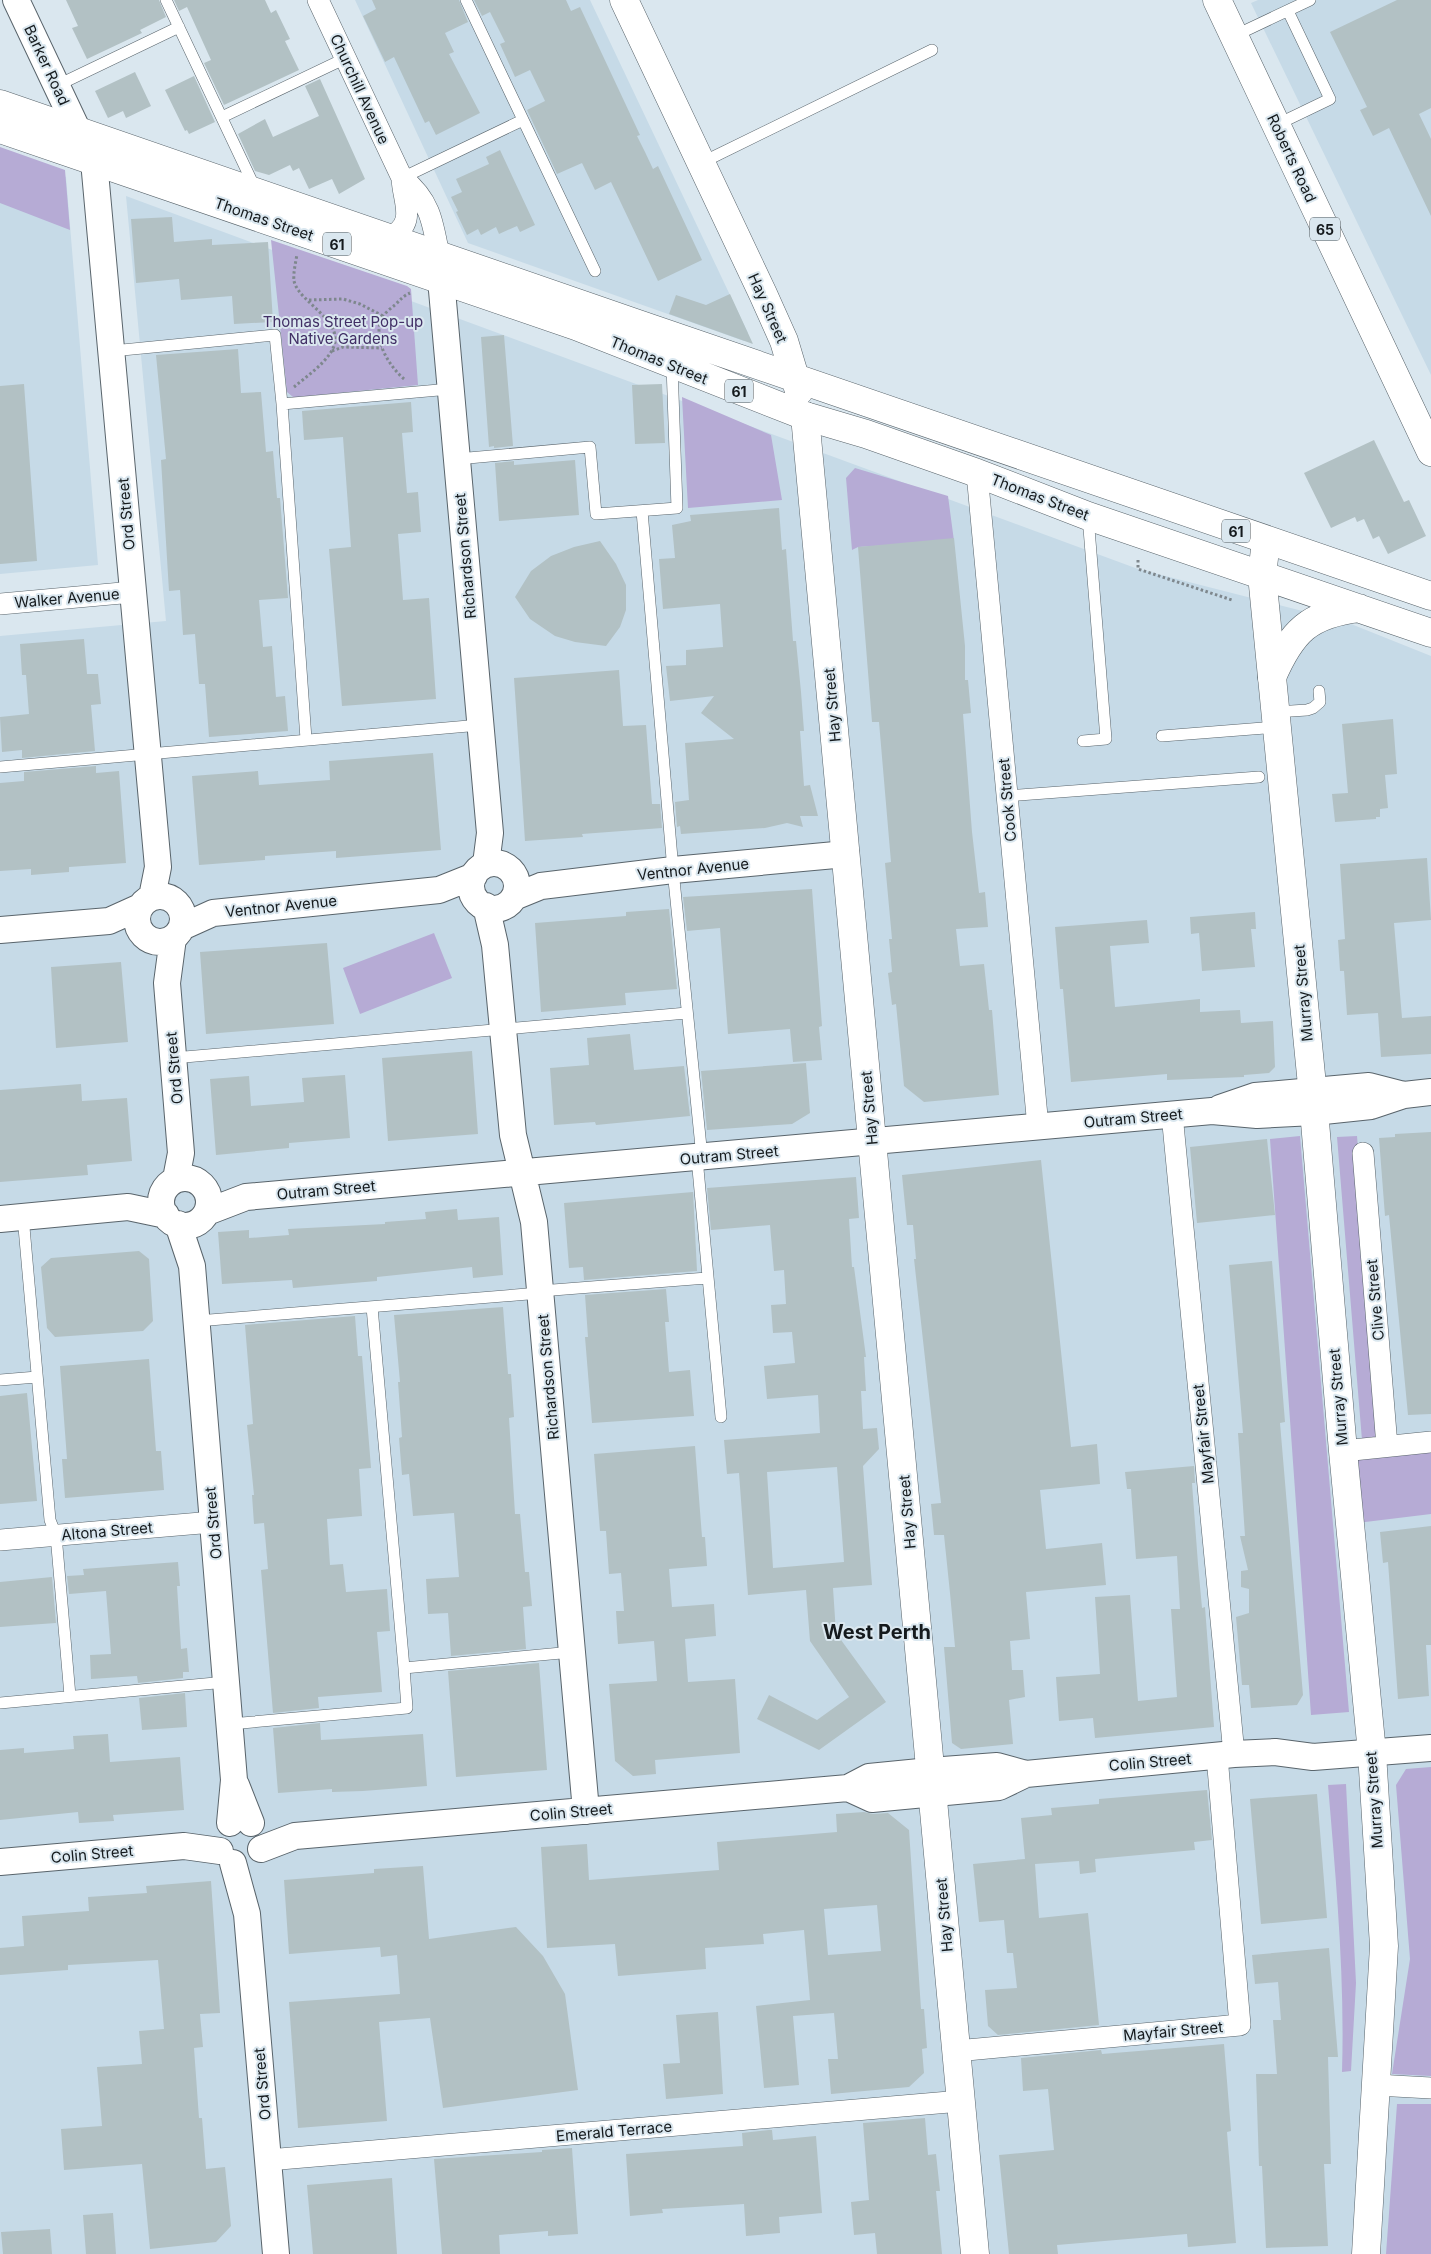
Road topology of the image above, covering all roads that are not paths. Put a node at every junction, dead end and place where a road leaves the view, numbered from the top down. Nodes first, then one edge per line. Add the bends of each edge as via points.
1 (16, 0) edge
2 (166, 0) edge
3 (318, 0) edge
4 (466, 0) edge
5 (624, 0) edge
6 (1217, 0) edge
7 (1310, 0) edge
8 (1288, 11) junction
9 (179, 27) junction
10 (1234, 36) junction
11 (932, 50) dead end
12 (346, 58) junction
13 (56, 86) junction
14 (0, 104) edge
15 (222, 117) junction
16 (523, 120) junction
17 (1276, 125) junction
18 (0, 129) edge
19 (78, 130) junction
20 (94, 161) junction
21 (701, 163) junction
22 (402, 178) junction
23 (257, 192) junction
24 (389, 238) junction
25 (440, 267) junction
26 (594, 271) dead end
27 (112, 351) junction
28 (672, 365) junction
29 (797, 379) junction
30 (450, 389) junction
31 (282, 401) junction
32 (806, 416) junction
33 (1431, 452) edge
34 (457, 459) junction
35 (977, 473) junction
36 (642, 511) junction
37 (1088, 516) junction
38 (1266, 541) junction
39 (1262, 575) junction
40 (133, 592) junction
41 (1431, 596) edge
42 (0, 604) edge
43 (1360, 608) junction
44 (1431, 633) edge
45 (1272, 677) junction
46 (1319, 691) dead end
47 (1277, 720) junction
48 (480, 724) junction
49 (1162, 736) dead end
50 (306, 738) junction
51 (1083, 741) dead end
52 (148, 753) junction
53 (0, 767) edge
54 (1258, 777) dead end
55 (1007, 796) junction
56 (846, 854) junction
57 (673, 870) junction
58 (496, 886) junction
59 (161, 918) junction
60 (0, 930) edge
61 (687, 1013) junction
62 (503, 1029) junction
63 (173, 1058) junction
64 (1431, 1092) edge
65 (1313, 1102) junction
66 (1172, 1114) junction
67 (1038, 1127) junction
68 (872, 1143) junction
69 (1362, 1153) dead end
70 (699, 1158) junction
71 (522, 1173) junction
72 (186, 1201) junction
73 (12, 1218) edge
74 (707, 1278) junction
75 (540, 1292) junction
76 (372, 1307) junction
77 (197, 1321) junction
78 (37, 1377) junction
79 (0, 1380) edge
80 (720, 1416) dead end
81 (1431, 1442) edge
82 (1387, 1446) junction
83 (1343, 1451) junction
84 (213, 1522) junction
85 (56, 1535) junction
86 (0, 1540) edge
87 (572, 1652) junction
88 (404, 1668) junction
89 (226, 1682) junction
90 (70, 1696) junction
91 (0, 1702) edge
92 (230, 1724) junction
93 (1431, 1730) edge
94 (1371, 1745) junction
95 (1431, 1748) edge
96 (1226, 1755) junction
97 (931, 1782) junction
98 (586, 1811) junction
99 (241, 1840) junction
100 (0, 1862) edge
101 (956, 2051) junction
102 (1376, 2085) junction
103 (1431, 2088) edge
104 (961, 2101) junction
105 (268, 2160) junction
106 (276, 2254) edge
107 (975, 2254) edge
108 (1366, 2254) edge

1 - 13 street, Barker Road
2 - 9 lane
3 - 12 street, Churchill Avenue
4 - 16 lane
5 - 21 main road, Hay Street
6 - 10 main road, Roberts Road / 65
7 - 8 lane
8 - 10 lane
8 - 17 lane via 1330,99
9 - 13 lane
9 - 15 lane
10 - 17 main road, Roberts Road / 65
11 - 21 lane
12 - 15 lane
12 - 22 street, Churchill Avenue
13 - 19 street, Barker Road
14 - 19 main road, Thomas Street / 61
15 - 23 lane
16 - 22 lane
16 - 26 lane
17 - 33 main road, Roberts Road / 65
18 - 20 main road, Thomas Street / 61
19 - 23 main road, Thomas Street / 61
20 - 25 main road, Thomas Street / 61
20 - 27 street, Ord Street
21 - 29 main road, Hay Street via 784,341
22 - 24 street, Churchill Avenue via 406,222
22 - 25 street, Churchill Avenue via 419,192 428,209
23 - 24 main road, Thomas Street / 61
24 - 25 main road, Thomas Street / 61
25 - 28 main road, Thomas Street / 61
25 - 29 main road, Thomas Street / 61
25 - 30 street, Richardson Street
27 - 31 lane via 275,335
27 - 40 street, Ord Street
28 - 32 main road, Thomas Street / 61
28 - 36 lane via 677,508
29 - 32 main road, Hay Street
29 - 38 main road, Thomas Street / 61
30 - 31 lane
30 - 34 street, Richardson Street
31 - 50 lane
32 - 35 main road, Thomas Street / 61
32 - 56 main road, Hay Street
34 - 36 lane via 590,447 596,514
34 - 48 street, Richardson Street
35 - 37 main road, Thomas Street / 61
35 - 55 street, Cook Street
36 - 57 lane
37 - 39 main road, Thomas Street / 61
37 - 51 lane via 1106,739
38 - 39 main road, Murray Street
38 - 41 main road, Thomas Street / 61
39 - 43 main road, Thomas Street / 61
39 - 45 main road, Murray Street
40 - 42 street, Walker Avenue
40 - 52 street, Ord Street
43 - 44 main road, Thomas Street / 61
43 - 45 main road via 1330,613 1308,623 1292,641
45 - 47 main road, Murray Street
46 - 47 lane via 1320,702 1313,708
47 - 49 lane
47 - 65 main road, Murray Street
48 - 50 lane
48 - 58 street, Richardson Street
50 - 52 lane
52 - 53 lane
52 - 59 street, Ord Street
54 - 55 lane
55 - 67 street, Cook Street
56 - 57 street, Ventnor Avenue
56 - 68 main road, Hay Street
57 - 58 street, Ventnor Avenue via 541,886
57 - 61 lane
58 - 59 street, Ventnor Avenue
58 - 62 street, Richardson Street via 495,945
59 - 60 street, Ventnor Avenue
59 - 63 street, Ord Street
61 - 62 lane
61 - 70 lane
62 - 63 lane
62 - 71 street, Richardson Street via 513,1135
63 - 72 street, Ord Street
64 - 65 street, Outram Street via 1404,1095 1369,1086
65 - 66 street, Outram Street via 1255,1096 1212,1111
65 - 83 main road, Murray Street
66 - 67 street, Outram Street
66 - 96 street, Mayfair Street
67 - 68 street, Outram Street
68 - 70 street, Outram Street
68 - 97 main road, Hay Street
69 - 82 street, Clive Street
70 - 71 street, Outram Street
70 - 74 lane
71 - 72 street, Outram Street
71 - 75 street, Richardson Street via 534,1222
72 - 73 street, Outram Street
72 - 77 street, Ord Street
73 - 78 lane
74 - 75 lane
74 - 80 lane
75 - 76 lane
75 - 87 street, Richardson Street
76 - 77 lane
76 - 88 lane
77 - 84 street, Ord Street
78 - 79 lane
78 - 85 lane via 50,1520
81 - 82 street
82 - 83 street
83 - 94 main road, Murray Street
84 - 85 street, Altona Street
84 - 89 street, Ord Street
85 - 86 street, Altona Street
85 - 90 lane
87 - 88 lane
87 - 98 street, Richardson Street
88 - 92 lane via 407,1708
89 - 90 lane
89 - 92 street, Ord Street
90 - 91 lane
92 - 99 street, Ord Street
93 - 94 street, Colin Street
94 - 95 street, Colin Street
94 - 96 street, Colin Street via 1313,1757 1275,1752
94 - 102 main road, Murray Street via 1384,1946
96 - 97 street, Colin Street via 1026,1774 999,1787
96 - 101 street, Mayfair Street via 1240,2025
97 - 98 street, Colin Street via 872,1799 848,1788
97 - 101 main road, Hay Street
98 - 99 street, Colin Street
99 - 100 street, Colin Street
99 - 105 street, Ord Street
101 - 104 main road, Hay Street
102 - 103 street
102 - 108 main road, Murray Street
104 - 105 street, Emerald Terrace
104 - 107 main road, Hay Street
105 - 106 street, Ord Street

